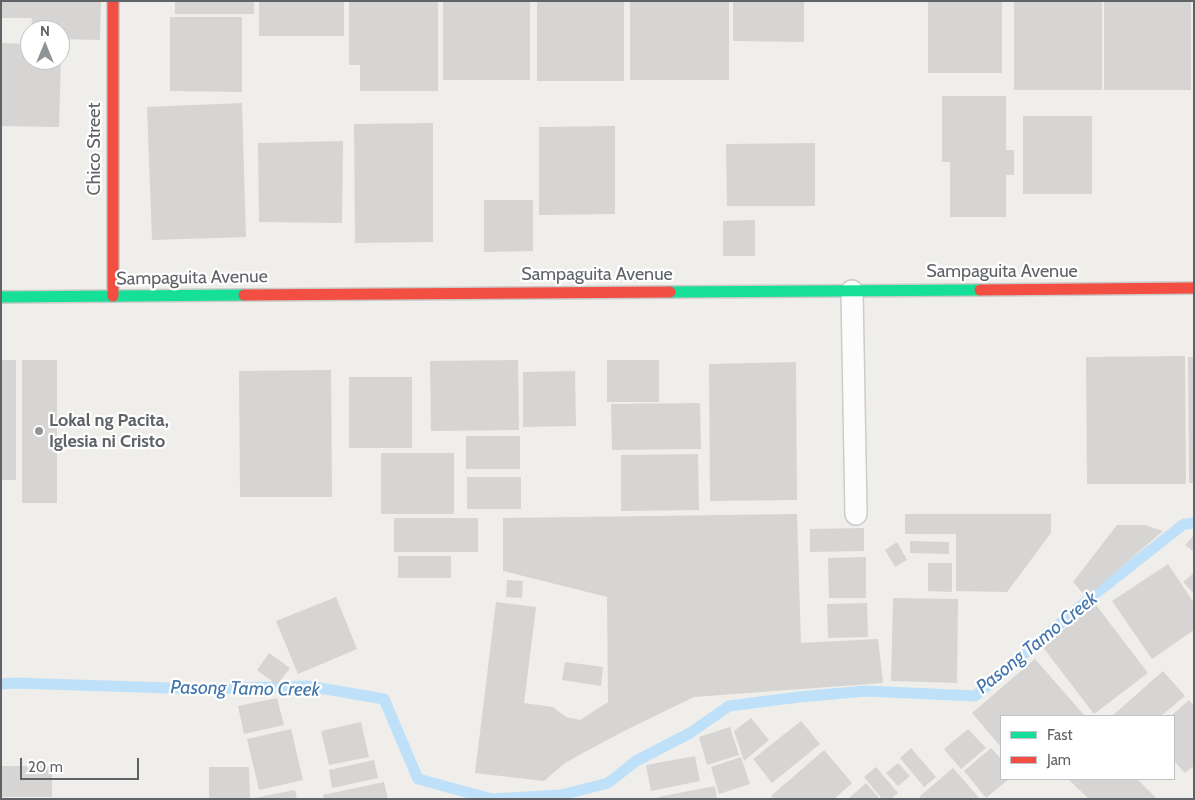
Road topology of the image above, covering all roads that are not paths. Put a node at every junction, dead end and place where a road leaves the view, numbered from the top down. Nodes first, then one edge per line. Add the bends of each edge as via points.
1 (113, 1) edge
2 (1194, 288) edge
3 (852, 291) junction
4 (113, 296) junction
5 (1, 297) edge
6 (856, 514) dead end

1 - 4 street, Chico Street
2 - 3 street, Sampaguita Avenue
3 - 4 street, Sampaguita Avenue
3 - 6 lane
4 - 5 street, Sampaguita Avenue

